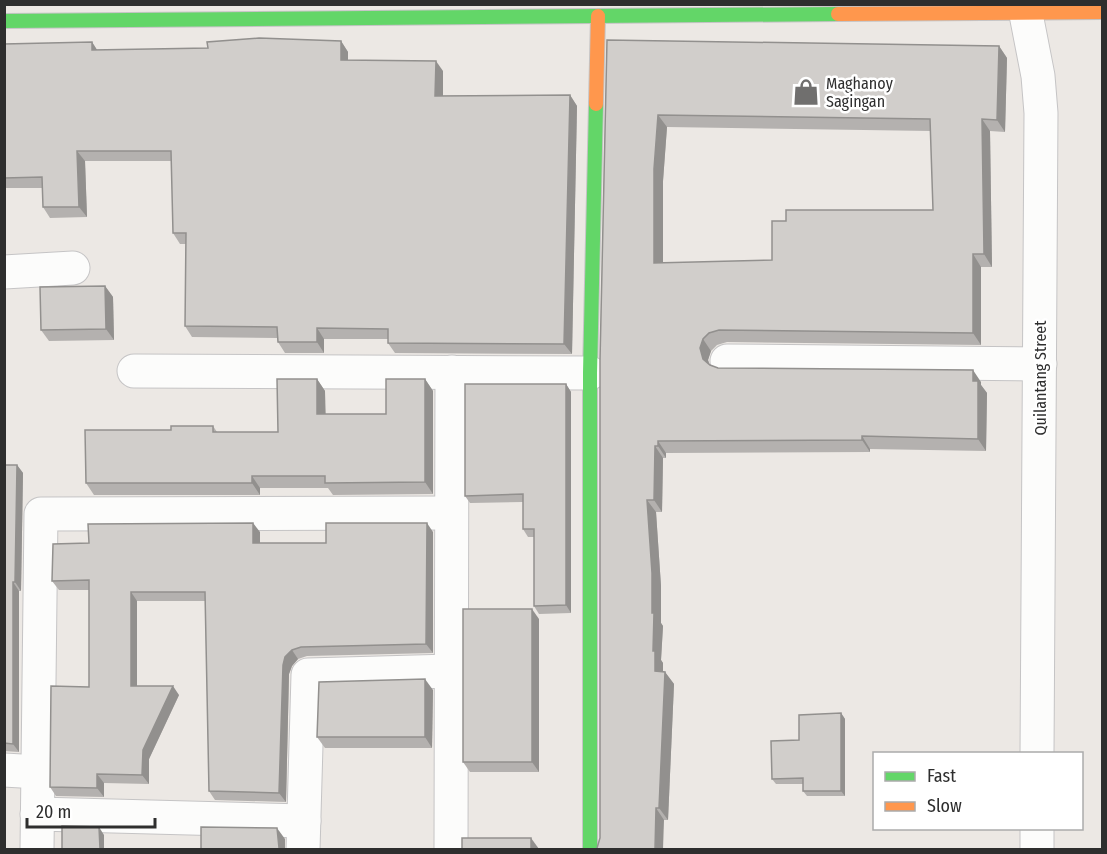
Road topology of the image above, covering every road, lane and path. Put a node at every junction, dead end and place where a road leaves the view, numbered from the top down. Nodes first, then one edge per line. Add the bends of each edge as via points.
1 (1024, 9) edge
2 (610, 12) edge
3 (1102, 12) edge
4 (40, 13) edge
5 (4, 21) edge
6 (73, 268) dead end
7 (4, 272) edge
8 (727, 361) dead end
9 (1040, 363) junction
10 (134, 370) dead end
11 (452, 372) junction
12 (590, 373) junction
13 (451, 513) junction
14 (451, 670) junction
15 (1037, 752) edge
16 (4, 770) edge
17 (39, 772) junction
18 (37, 814) junction
19 (1037, 830) edge
20 (304, 835) edge
21 (37, 849) edge
22 (451, 849) edge
23 (590, 849) edge
24 (1037, 849) edge

1 - 2 street
1 - 3 street
1 - 9 street, Quilantang Street via 1038,76 1041,113
2 - 4 street
2 - 12 street
4 - 5 street
6 - 7 street
8 - 9 street
9 - 15 street, Quilantang Street
10 - 11 street
11 - 12 street
11 - 13 street
12 - 23 street
13 - 14 street
13 - 17 street via 41,514
14 - 20 street via 308,675
14 - 22 street
16 - 17 street
17 - 18 street
18 - 20 street
18 - 21 street
19 - 24 street

